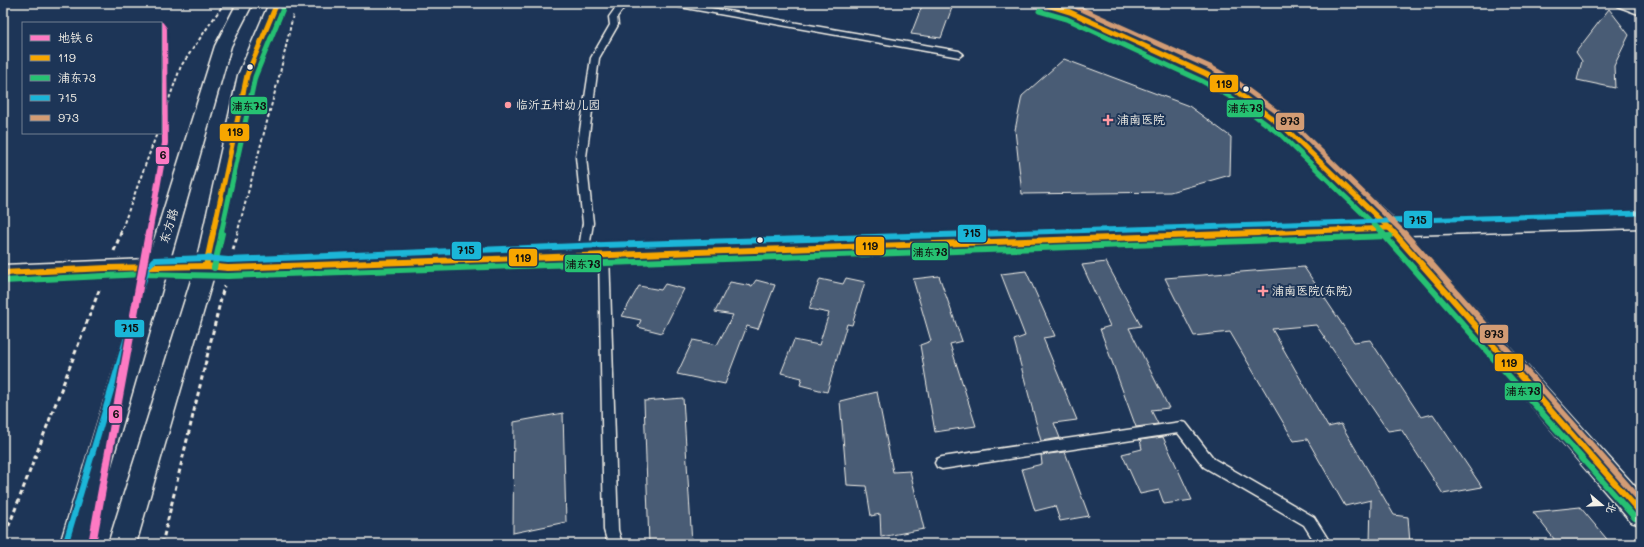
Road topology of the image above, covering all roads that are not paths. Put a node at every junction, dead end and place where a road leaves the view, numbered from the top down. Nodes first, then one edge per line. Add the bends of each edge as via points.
1 (245, 3) edge
2 (277, 3) edge
3 (623, 3) edge
4 (669, 3) edge
5 (1041, 3) edge
6 (1623, 3) edge
7 (1641, 10) edge
8 (959, 54) dead end
9 (1641, 221) edge
10 (1390, 228) junction
11 (604, 253) junction
12 (583, 254) junction
13 (206, 266) junction
14 (156, 268) junction
15 (3, 274) edge
16 (942, 463) dead end
17 (1641, 513) edge
18 (74, 544) edge
19 (122, 544) edge
20 (615, 544) edge
21 (1324, 544) edge

1 - 14 street, 东方路 via 223,46
2 - 13 street via 247,75
3 - 12 lane via 613,17 614,24 595,58 581,157 588,223
4 - 8 lane
5 - 10 street via 1070,12 1206,74 1233,89 1286,129
6 - 7 street
9 - 10 street
10 - 11 street
10 - 17 street
11 - 12 street
11 - 20 lane via 611,530
12 - 13 street via 228,268
13 - 14 street
13 - 19 street
14 - 15 street
14 - 18 street, 东方路
16 - 21 lane via 1181,427 1209,463 1309,521

